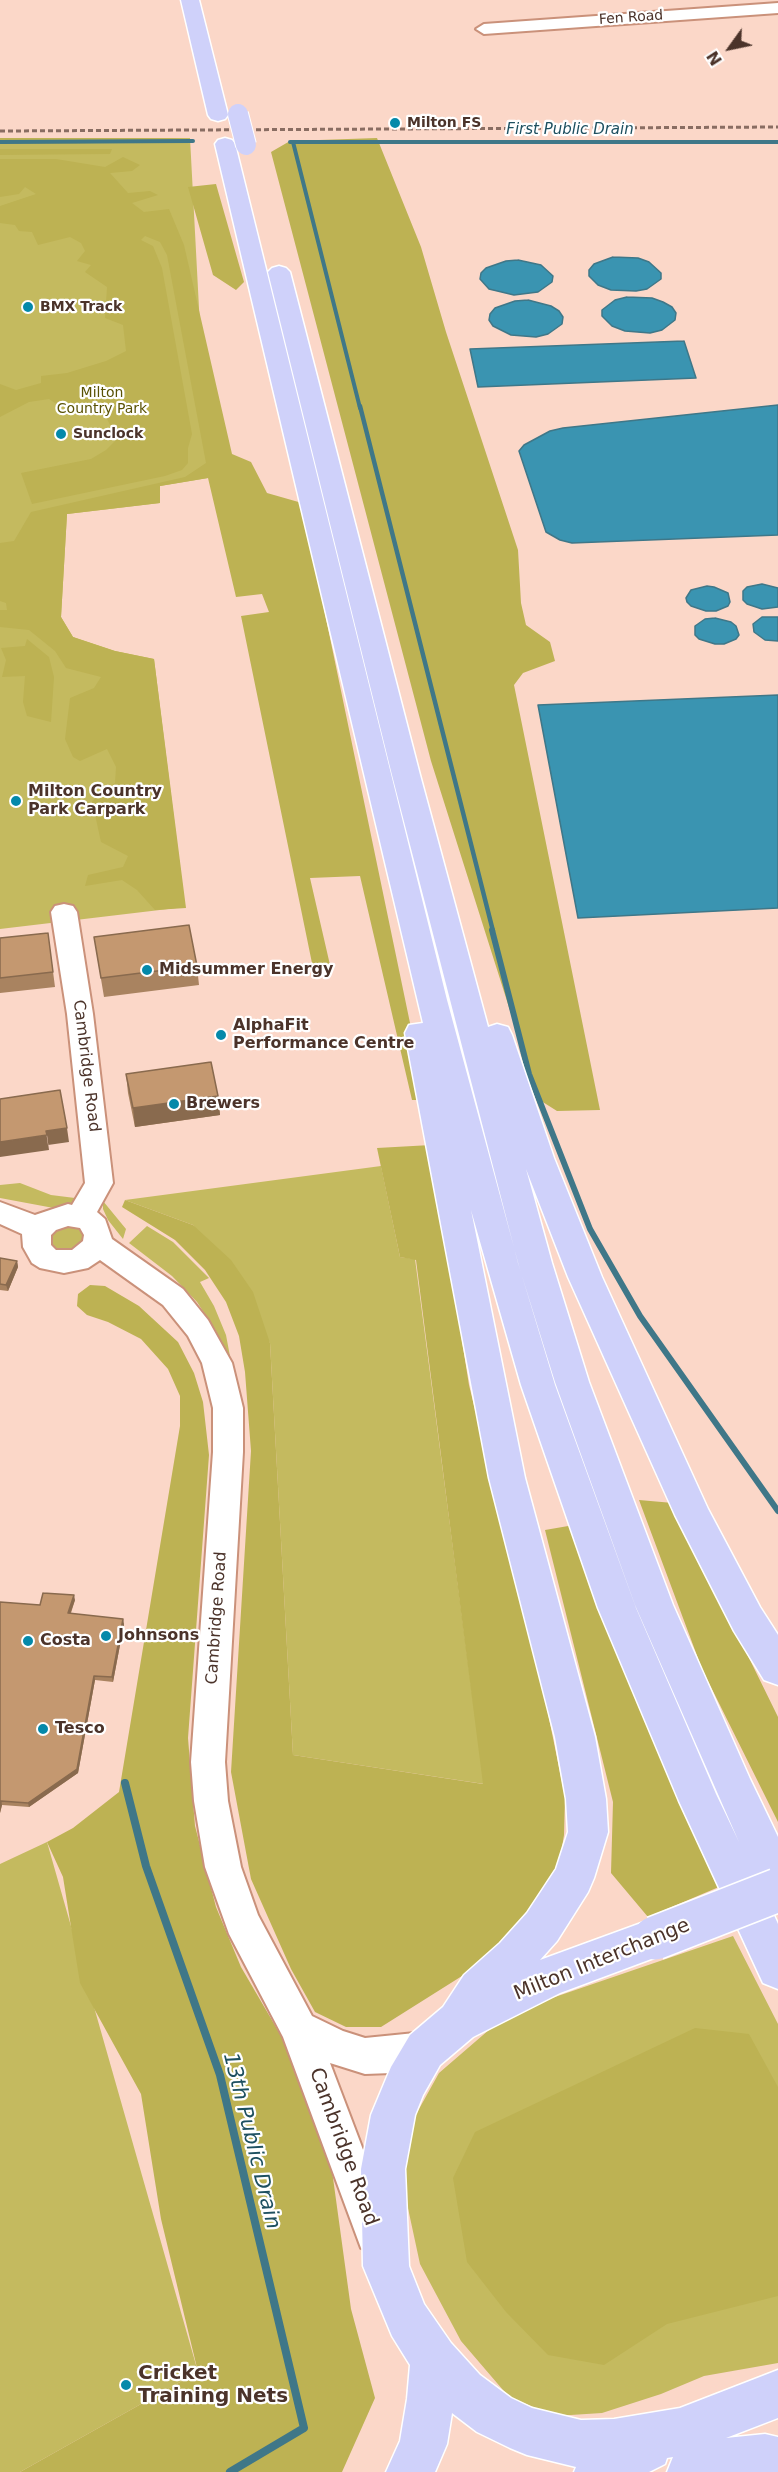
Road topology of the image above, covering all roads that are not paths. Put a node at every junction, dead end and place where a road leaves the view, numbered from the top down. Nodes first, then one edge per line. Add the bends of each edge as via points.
1 (190, 0) edge
2 (778, 8) edge
3 (484, 29) dead end
4 (232, 92) dead end
5 (228, 115) junction
6 (235, 145) junction
7 (406, 890) junction
8 (64, 912) dead end
9 (454, 951) junction
10 (0, 1213) edge
11 (80, 1216) junction
12 (39, 1230) junction
13 (97, 1243) junction
14 (778, 1668) edge
15 (778, 1880) edge
16 (778, 1890) edge
17 (778, 1969) edge
18 (458, 2022) junction
19 (299, 2029) junction
20 (425, 2050) junction
21 (386, 2266) junction
22 (434, 2360) junction
23 (771, 2399) edge
24 (685, 2452) edge
25 (778, 2461) edge
26 (410, 2472) edge
27 (598, 2472) edge

1 - 5 highway
2 - 3 street, Fen Road
4 - 5 highway
5 - 6 highway, bridge
6 - 7 highway
6 - 9 highway
7 - 17 highway via 502,1266 538,1385 617,1608 699,1801
7 - 18 highway via 400,925 420,1037 507,1478 575,1737 588,1832 574,1878 542,1928 479,1990
8 - 11 street, Cambridge Road via 99,1183
9 - 14 highway via 483,993 538,1158 647,1417 747,1619
9 - 15 highway via 535,1263 572,1382 654,1605 734,1790
10 - 12 street
11 - 12 street via 56,1217
11 - 13 street via 95,1227
12 - 13 street via 37,1247 51,1260 78,1260
13 - 19 street, Cambridge Road via 173,1297 198,1328 217,1363 228,1408 228,1452 208,1762 211,1801 223,1867 242,1922
16 - 18 highway, Milton Interchange, bridge via 548,1977
18 - 20 highway, Milton Interchange
19 - 20 street, Cambridge Road via 365,2056
19 - 21 street, Cambridge Road
20 - 21 highway, Milton Interchange via 393,2115 383,2169
21 - 22 highway, Milton Interchange via 408,2320
22 - 24 highway, Milton Interchange via 463,2392 494,2415 526,2431 581,2444 615,2443
22 - 26 highway via 423,2444
23 - 24 highway, Milton Interchange
24 - 25 highway via 721,2463 765,2458
24 - 27 highway

